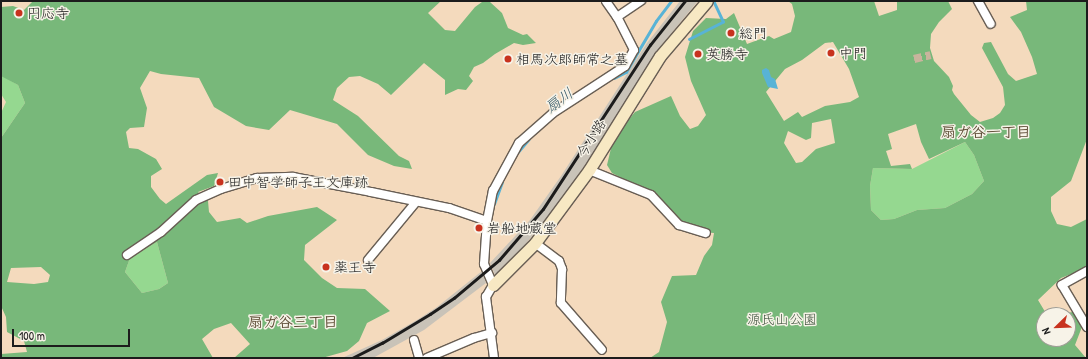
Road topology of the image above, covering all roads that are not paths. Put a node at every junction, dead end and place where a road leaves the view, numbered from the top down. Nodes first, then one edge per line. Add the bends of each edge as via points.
1 (606, 1) edge
2 (641, 1) edge
3 (707, 1) edge
4 (978, 1) edge
5 (617, 17) junction
6 (991, 24) dead end
7 (589, 170) junction
8 (416, 202) junction
9 (487, 221) junction
10 (706, 233) dead end
11 (535, 243) junction
12 (127, 255) dead end
13 (368, 260) dead end
14 (1087, 272) edge
15 (493, 285) junction
16 (1087, 327) edge
17 (492, 332) junction
18 (414, 340) dead end
19 (602, 350) dead end
20 (419, 358) edge
21 (427, 358) edge
22 (494, 358) edge

1 - 5 street
2 - 5 street
3 - 7 street, 今小路 via 660,56
4 - 6 street
5 - 9 street via 634,50 625,66 553,113 519,143 493,191
7 - 10 street via 651,195 679,225
7 - 11 street, 今小路
8 - 9 street via 449,208
8 - 12 street via 293,178 257,178 196,200 161,232
8 - 13 street
9 - 15 street via 484,264
11 - 15 street, 今小路
11 - 19 street via 559,261 562,269 561,303
14 - 16 street via 1062,285
15 - 17 street via 486,297
17 - 21 street
17 - 22 street
18 - 20 street

